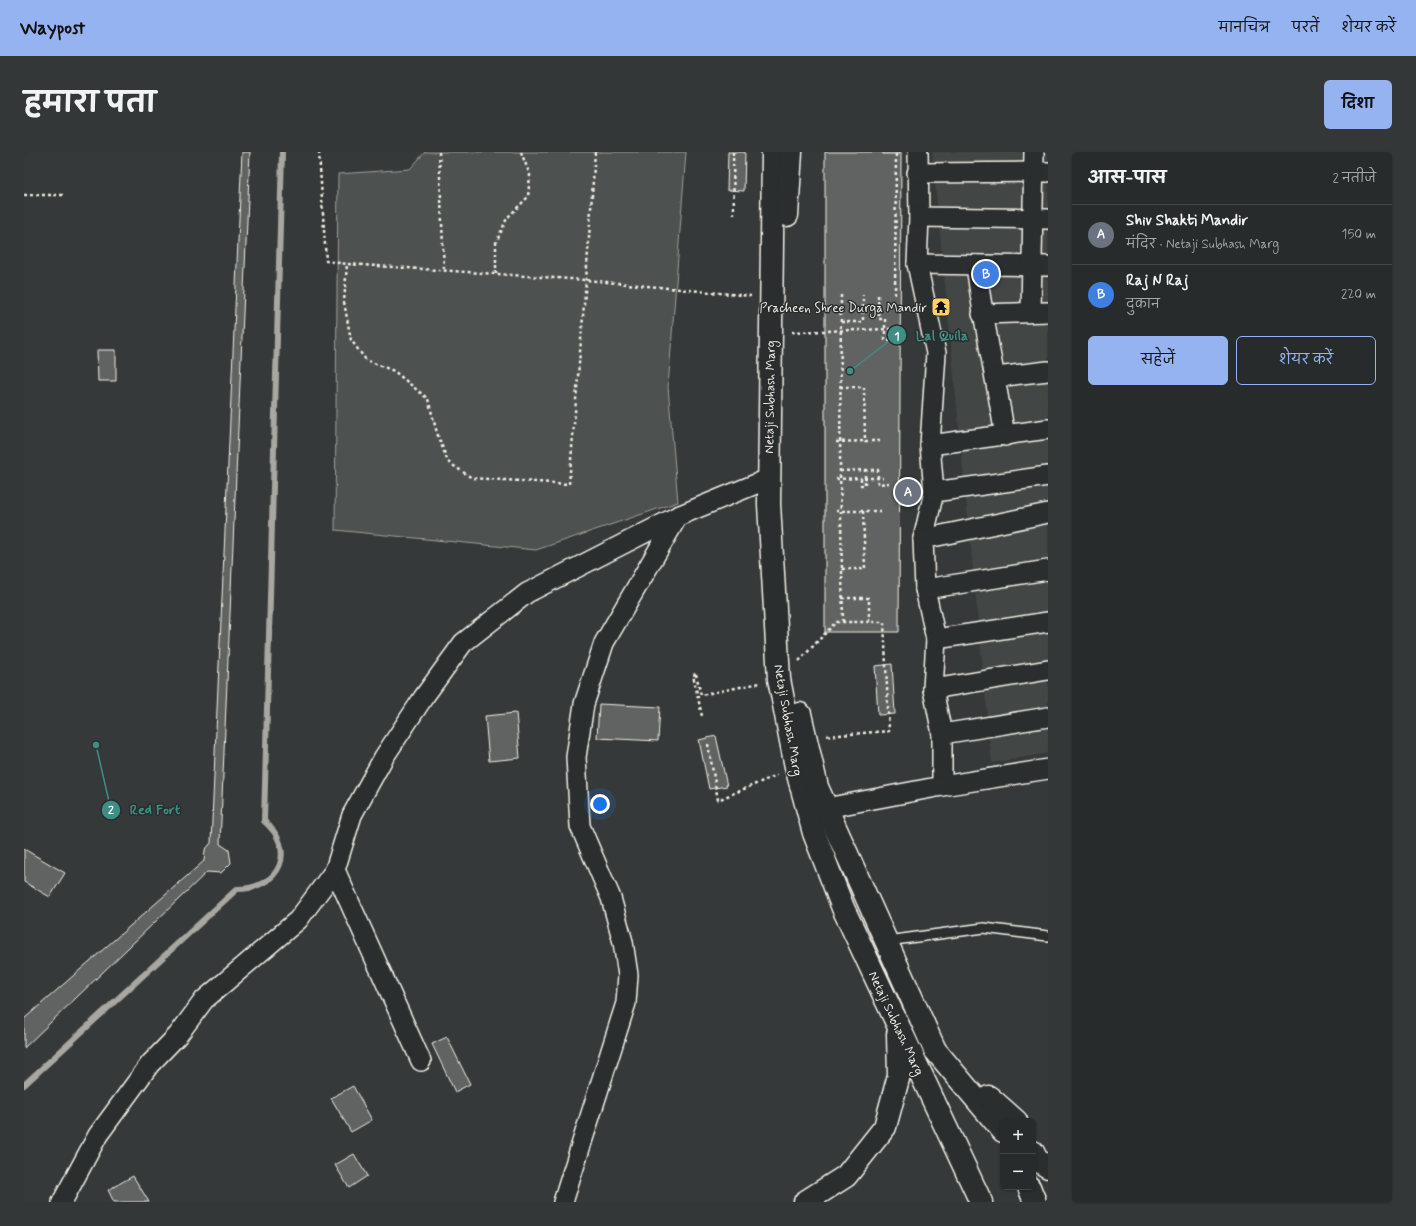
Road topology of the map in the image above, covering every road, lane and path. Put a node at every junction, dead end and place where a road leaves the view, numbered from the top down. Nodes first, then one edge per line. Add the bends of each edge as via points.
1 (319, 152) edge
2 (438, 152) edge
3 (521, 152) edge
4 (595, 152) edge
5 (734, 152) edge
6 (773, 152) edge
7 (791, 152) edge
8 (896, 152) edge
9 (918, 152) edge
10 (1034, 152) edge
11 (1040, 172) edge
12 (917, 173) junction
13 (24, 195) edge
14 (66, 195) dead end
15 (734, 217) dead end
16 (919, 217) junction
17 (1040, 219) edge
18 (347, 264) junction
19 (917, 264) junction
20 (976, 265) junction
21 (1040, 266) edge
22 (444, 270) junction
23 (496, 274) junction
24 (586, 280) junction
25 (841, 295) dead end
26 (862, 295) dead end
27 (878, 295) dead end
28 (895, 295) dead end
29 (771, 298) junction
30 (1040, 312) edge
31 (982, 314) junction
32 (841, 322) junction
33 (783, 332) junction
34 (1048, 371) edge
35 (996, 377) junction
36 (840, 387) junction
37 (1048, 429) edge
38 (1005, 436) junction
39 (865, 441) junction
40 (883, 441) dead end
41 (836, 442) dead end
42 (930, 445) junction
43 (865, 470) junction
44 (840, 471) junction
45 (1048, 476) edge
46 (861, 478) junction
47 (883, 478) dead end
48 (768, 479) junction
49 (836, 479) dead end
50 (889, 483) dead end
51 (934, 492) junction
52 (836, 511) dead end
53 (863, 511) junction
54 (883, 511) dead end
55 (1048, 513) edge
56 (678, 516) junction
57 (923, 539) junction
58 (842, 569) junction
59 (1048, 570) edge
60 (925, 589) junction
61 (842, 598) junction
62 (843, 622) junction
63 (869, 622) junction
64 (1048, 622) edge
65 (936, 639) junction
66 (1048, 670) edge
67 (784, 675) junction
68 (933, 689) junction
69 (702, 716) dead end
70 (1048, 717) edge
71 (942, 734) junction
72 (805, 738) junction
73 (708, 744) dead end
74 (796, 767) junction
75 (1048, 769) edge
76 (942, 786) junction
77 (826, 808) junction
78 (335, 870) junction
79 (1048, 936) edge
80 (885, 941) junction
81 (898, 1025) junction
82 (936, 1050) junction
83 (421, 1061) dead end
84 (1013, 1118) edge
85 (1000, 1127) edge
86 (1034, 1154) edge
87 (1048, 1168) edge
88 (1030, 1190) edge
89 (63, 1202) edge
90 (563, 1202) edge
91 (805, 1202) edge
92 (981, 1202) edge
93 (1035, 1202) edge

1 - 18 path via 326,261
2 - 22 path
3 - 23 path via 530,175 528,197 507,218 496,243
4 - 24 path
5 - 15 path
6 - 29 main road, Netaji Subhash Marg
7 - 33 main road, Netaji Subhash Marg
8 - 28 path
9 - 12 street
10 - 11 street
11 - 12 street
11 - 17 street
12 - 16 street
13 - 14 path
16 - 17 street
16 - 19 street
17 - 21 street
18 - 22 path
18 - 24 path via 344,302 350,340 366,360 394,371 428,399 448,462 472,478 569,484
19 - 20 street
19 - 42 street via 936,353
20 - 21 street
20 - 31 street
21 - 30 street
22 - 23 path
23 - 24 path
24 - 29 path
25 - 32 path
26 - 32 path via 863,322
27 - 33 path via 879,319 885,318 885,326 885,333 885,340 890,340 890,329 882,329 874,329 867,329
29 - 48 main road, Netaji Subhash Marg
30 - 31 street
31 - 35 street
32 - 36 path
33 - 67 main road, Netaji Subhash Marg via 780,503
34 - 35 street
35 - 38 street
36 - 39 path via 864,387
36 - 44 path
37 - 38 street
38 - 42 street
39 - 40 path
39 - 41 path
42 - 51 street
43 - 44 path
43 - 46 path via 865,485 861,485
43 - 50 path via 878,470 878,484
44 - 58 path
45 - 51 street
46 - 47 path
46 - 49 path
48 - 56 street
48 - 67 main road, Netaji Subhash Marg
51 - 57 street
52 - 53 path
53 - 54 path
53 - 58 path via 865,569
55 - 57 street
56 - 78 street via 527,593 463,643 384,757 352,815
56 - 90 street via 604,643 584,704 576,756 580,826 611,898 623,942 628,975 626,1003
57 - 60 street
58 - 61 path
59 - 60 street
60 - 65 street
61 - 62 path
61 - 63 path via 869,598
62 - 63 path
62 - 67 path via 836,622
63 - 72 path via 884,622 889,731
64 - 65 street
65 - 68 street
66 - 68 street
67 - 69 path via 701,695 696,674 693,675
67 - 72 main road, Netaji Subhash Marg
67 - 74 main road, Netaji Subhash Marg
68 - 71 street
70 - 71 street
71 - 76 street
72 - 77 main road, Netaji Subhash Marg via 817,787
73 - 74 path via 718,800
74 - 81 main road, Netaji Subhash Marg via 814,832 843,908
75 - 76 street
76 - 77 street
77 - 80 main road, Netaji Subhash Marg
78 - 83 street
78 - 89 street via 298,920 204,1000 178,1035 150,1064 98,1135
79 - 80 lane via 984,928
80 - 82 main road, Netaji Subhash Marg
81 - 91 main road via 900,1076 885,1127 846,1176
81 - 92 main road, Netaji Subhash Marg
82 - 84 main road
82 - 85 main road, Netaji Subhash Marg
86 - 87 main road via 1037,1160
88 - 93 main road

